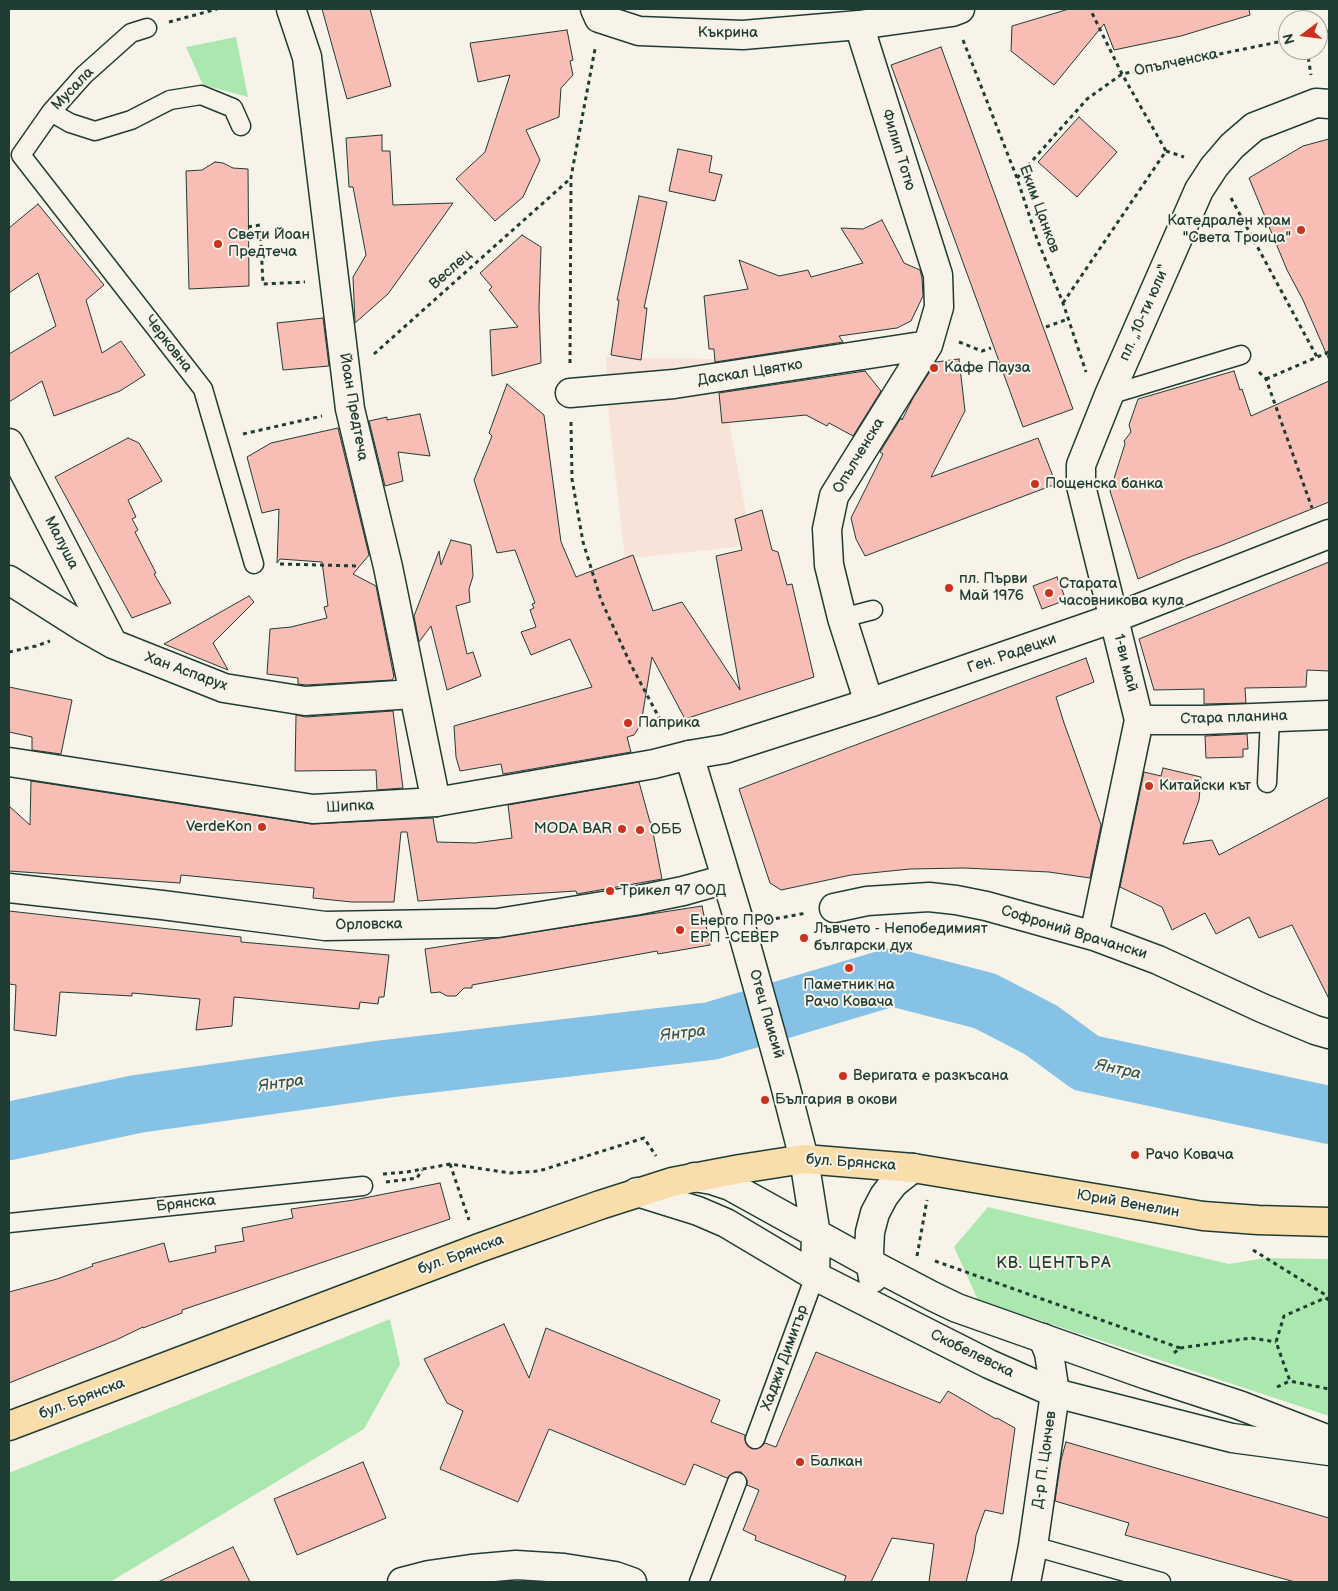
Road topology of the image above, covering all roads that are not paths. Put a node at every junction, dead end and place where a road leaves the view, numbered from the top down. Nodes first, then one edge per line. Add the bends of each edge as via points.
1 (291, 9) edge
2 (956, 10) edge
3 (597, 14) edge
4 (859, 25) junction
5 (147, 28) road end
6 (1329, 104) edge
7 (51, 112) junction
8 (241, 126) dead end
9 (15, 154) edge
10 (938, 275) joint
11 (928, 345) junction
12 (1241, 355) dead end
13 (570, 393) dead end
14 (1105, 405) junction
15 (9, 443) edge
16 (1326, 535) edge
17 (254, 564) road end
18 (9, 580) edge
19 (873, 611) dead end
20 (842, 618) junction
21 (1114, 618) junction
22 (113, 644) junction
23 (413, 694) junction
24 (869, 703) junction
25 (1329, 715) edge
26 (1270, 718) junction
27 (1139, 720) junction
28 (689, 755) junction
29 (9, 762) edge
30 (1267, 783) dead end
31 (436, 802) junction
32 (726, 879) junction
33 (9, 888) edge
34 (834, 908) road end
35 (1094, 936) junction
36 (1329, 1034) edge
37 (804, 1159) junction
38 (921, 1169) junction
39 (694, 1177) junction
40 (363, 1186) road end
41 (638, 1192) junction
42 (1329, 1222) edge
43 (9, 1223) edge
44 (816, 1235) junction
45 (871, 1264) junction
46 (815, 1276) junction
47 (883, 1310) junction
48 (1043, 1338) junction
49 (1055, 1393) junction
50 (9, 1426) edge
51 (755, 1439) dead end
52 (1329, 1440) edge
53 (1329, 1451) edge
54 (737, 1482) dead end
55 (1033, 1546) junction
56 (402, 1582) edge
57 (632, 1582) edge
58 (700, 1582) edge
59 (1026, 1582) edge
60 (1161, 1582) edge

1 - 23 street, Йоан Предтеча via 307,58 350,409 388,567
2 - 4 street, Къкрина
3 - 4 street, Къкрина via 639,31 743,35
4 - 10 street, Филип Тотю
5 - 7 lane, Мусала via 132,33 84,76
6 - 14 street, пл. „10-ти юли“ via 1316,103 1254,127 1214,167 1200,190
7 - 8 lane via 70,123 95,131 131,120 170,100 201,95 233,108
7 - 9 lane, Мусала
9 - 17 lane, Черковна via 203,389
10 - 11 street, Опълченска via 939,307
11 - 13 street, Даскал Цвятко via 674,384
11 - 20 street, Опълченска via 834,496 827,530 829,565
12 - 14 lane
14 - 21 street, 1-ви май via 1081,465 1081,486
15 - 22 street, Малуша
16 - 21 street, Ген. Радецки
18 - 22 street, Хан Аспарух
19 - 20 lane
20 - 24 street, Опълченска
21 - 24 street, Ген. Радецки
21 - 27 street, 1-ви май
22 - 23 street, Хан Аспарух via 224,688 305,701
23 - 31 street, Йоан Предтеча
24 - 28 street, Ген. Радецки via 725,749
25 - 26 street, Стара планина
26 - 27 street, Стара планина
26 - 30 lane
27 - 35 street, 1-ви май
28 - 31 street, Шипка via 644,766
28 - 32 street, Отец Паисий
29 - 31 street, Шипка via 313,809
32 - 33 street, Орловска via 634,901 498,923 334,926
32 - 37 street, Отец Паисий
34 - 35 street, Софроний Врачански via 867,901 929,897 986,906
35 - 36 street, Софроний Врачански
37 - 38 main road, бул. Брянска
37 - 39 main road, бул. Брянска
37 - 44 street, Отец Паисий
38 - 42 main road, Юрий Венелин via 1203,1216
38 - 45 street via 902,1175 884,1196 870,1232
39 - 41 main road, бул. Брянска
39 - 44 street via 730,1186
40 - 43 lane, Брянска
41 - 46 street, Скобелевска via 726,1224
41 - 50 main road, бул. Брянска via 480,1248
44 - 45 street
44 - 46 street, Отец Паисий
45 - 47 street
45 - 48 street via 957,1308
46 - 47 street, Скобелевска
46 - 51 lane, Хаджи Димитър
47 - 49 street, Скобелевска via 989,1364
48 - 49 street, Д-р П. Цончев via 1049,1353
48 - 52 street via 1239,1405
49 - 53 street, Скобелевска via 1232,1438
49 - 55 street, Д-р П. Цончев
54 - 58 lane
55 - 59 street, Д-р П. Цончев
55 - 60 lane
56 - 57 street via 471,1568 516,1565 615,1576

